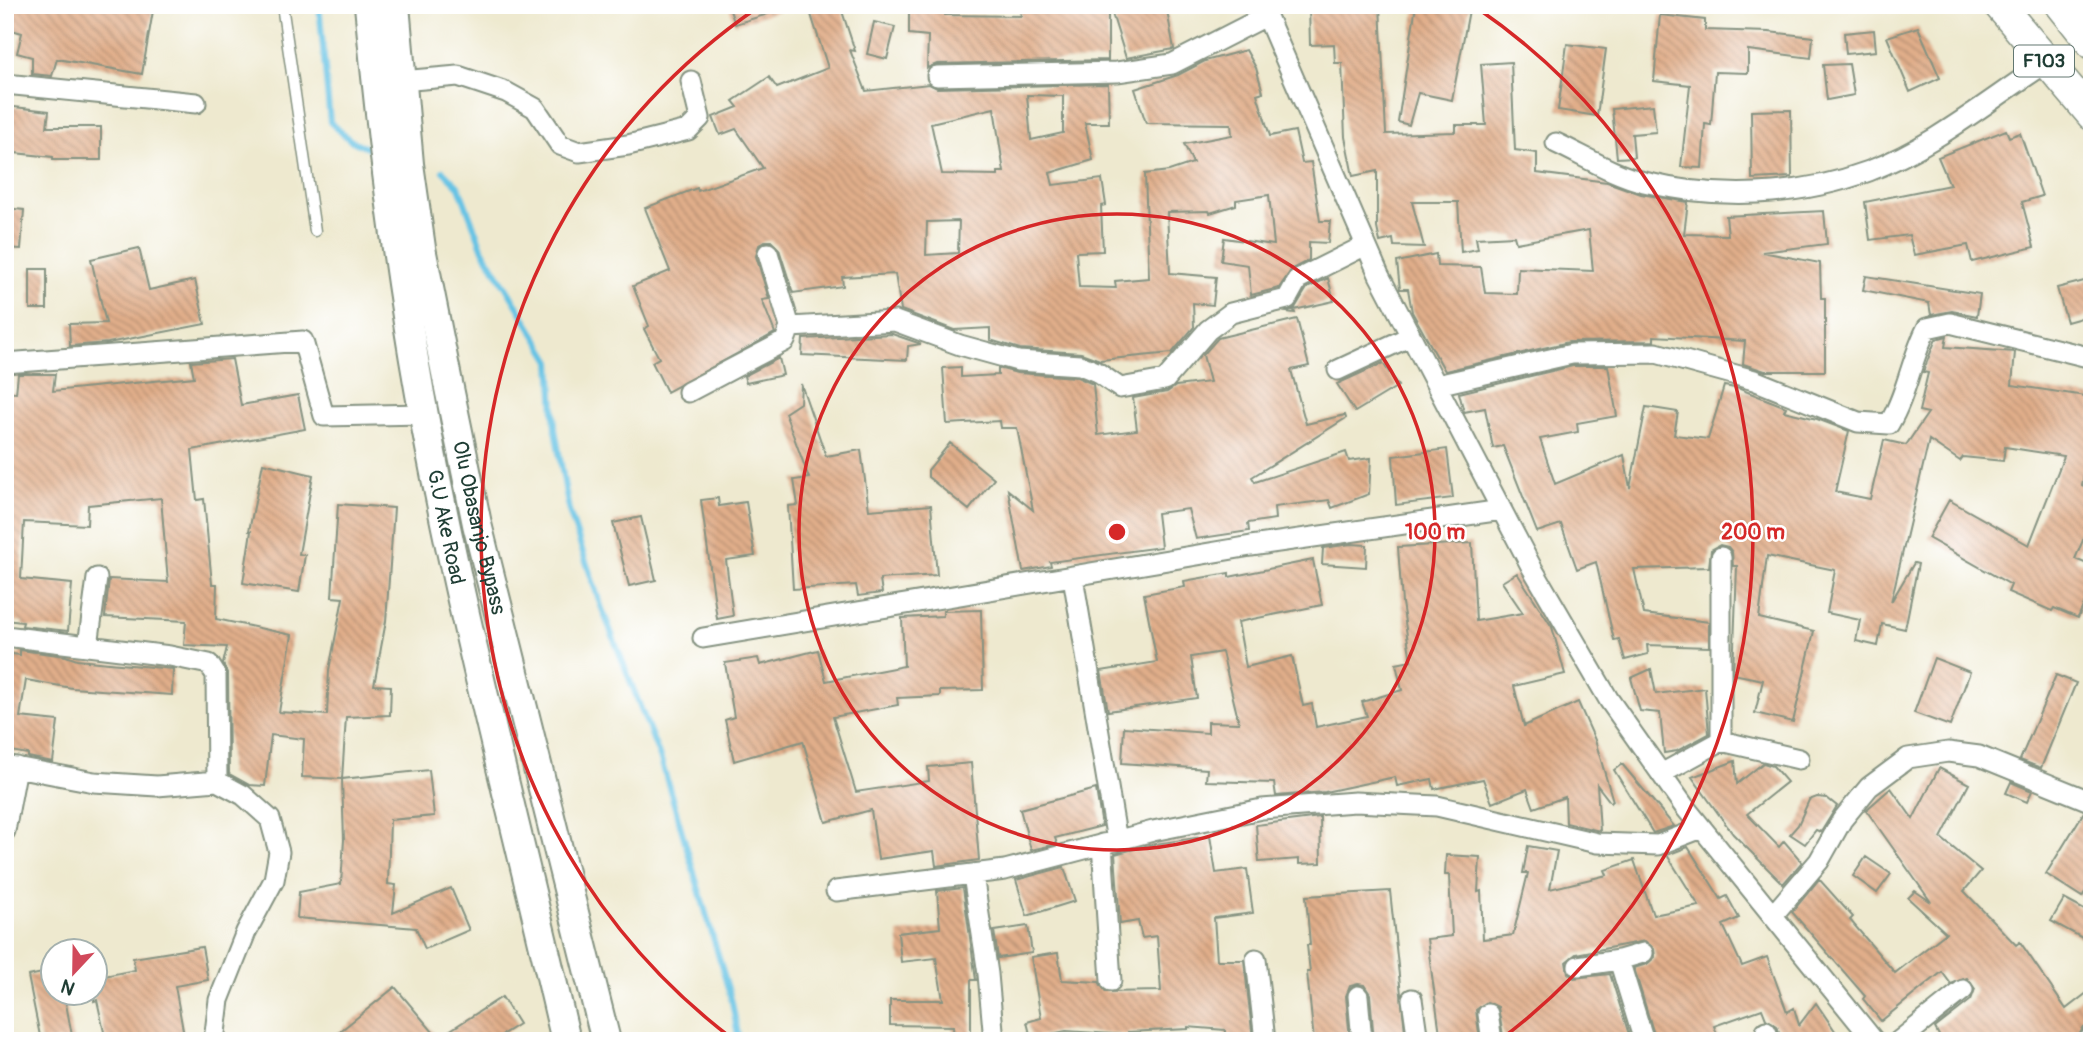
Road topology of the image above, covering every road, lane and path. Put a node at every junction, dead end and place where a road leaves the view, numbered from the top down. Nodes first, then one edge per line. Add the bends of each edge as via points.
1 (282, 5) edge
2 (369, 5) edge
3 (395, 5) edge
4 (1999, 5) edge
5 (2061, 5) edge
6 (1264, 11) edge
7 (2092, 44) edge
8 (2046, 63) junction
9 (937, 76) dead end
10 (401, 81) junction
11 (691, 81) dead end
12 (5, 83) edge
13 (196, 103) dead end
14 (2092, 114) edge
15 (1556, 143) dead end
16 (315, 231) dead end
17 (1366, 246) junction
18 (768, 253) dead end
19 (790, 327) junction
20 (1411, 336) junction
21 (2092, 358) edge
22 (5, 363) edge
23 (1338, 370) dead end
24 (1437, 385) junction
25 (688, 392) dead end
26 (424, 414) junction
27 (1502, 510) junction
28 (1721, 557) dead end
29 (1073, 577) junction
30 (97, 578) dead end
31 (5, 636) edge
32 (703, 638) dead end
33 (88, 646) junction
34 (1721, 741) junction
35 (1799, 759) dead end
36 (11, 766) edge
37 (1661, 774) junction
38 (217, 781) junction
39 (2092, 802) edge
40 (1702, 828) junction
41 (5, 831) edge
42 (1110, 843) junction
43 (973, 875) junction
44 (836, 891) dead end
45 (1773, 915) junction
46 (1643, 953) dead end
47 (1256, 959) dead end
48 (1619, 960) junction
49 (1578, 966) dead end
50 (1111, 981) dead end
51 (1963, 990) dead end
52 (1357, 996) dead end
53 (1412, 999) dead end
54 (1488, 1014) dead end
55 (1869, 1039) edge
56 (214, 1041) edge
57 (566, 1041) edge
58 (606, 1041) edge
59 (994, 1041) edge
60 (1265, 1041) edge
61 (1362, 1041) edge
62 (1418, 1041) edge
63 (1492, 1041) edge
64 (1643, 1041) edge
65 (1899, 1041) edge

1 - 16 lane
2 - 26 main road, G.U Ake Road via 384,161
3 - 10 main road, Olu Obasanjo Bypass
4 - 8 main road, F103
5 - 7 main road, F103
6 - 9 street via 1172,64 1117,72
6 - 17 street
8 - 14 main road, F103
8 - 15 street via 1925,144 1869,171 1791,192 1709,192 1642,182
10 - 11 street via 458,76 506,92 535,108 560,145 579,152 688,130 700,118
10 - 58 main road, Olu Obasanjo Bypass via 421,248 477,524
12 - 13 street
17 - 19 street via 1298,279 1286,299 1231,313 1208,330 1165,380 1143,386 1120,388 1080,365 1017,361 895,321
17 - 20 street
18 - 19 street
19 - 25 street via 785,341
20 - 23 street
20 - 24 street
21 - 24 street via 1950,323 1927,328 1889,424 1858,422 1754,380 1656,353 1572,354
22 - 26 street via 303,341 324,416
24 - 27 street
26 - 57 main road, G.U Ake Road
27 - 29 street
27 - 37 street via 1609,700
28 - 34 street
29 - 32 street
29 - 42 street
30 - 33 street
31 - 33 street
33 - 38 street via 209,664 216,676
34 - 35 street
34 - 37 street
36 - 38 street via 94,782 157,786
36 - 41 street
37 - 40 street
38 - 56 street via 243,794 270,819 279,852 274,880 246,932 219,1000
39 - 45 street via 1979,756 1948,752 1908,758 1869,786 1842,820 1819,861
40 - 42 street via 1658,845 1597,843 1437,806 1355,802 1262,809
40 - 45 street
42 - 43 street
42 - 50 street
43 - 44 street
43 - 59 street
45 - 55 street
46 - 48 street
47 - 60 street
48 - 49 street
48 - 64 street
51 - 65 street
52 - 61 street
53 - 62 street
54 - 63 street

